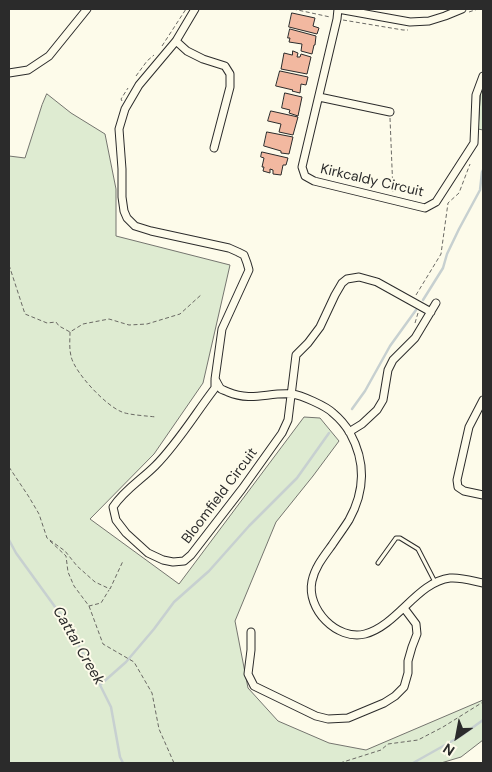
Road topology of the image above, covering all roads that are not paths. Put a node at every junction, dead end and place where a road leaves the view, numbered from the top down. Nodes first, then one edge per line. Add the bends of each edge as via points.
1 (87, 9) edge
2 (195, 9) edge
3 (338, 9) edge
4 (462, 9) edge
5 (176, 41) junction
6 (9, 73) edge
7 (483, 76) edge
8 (319, 97) junction
9 (390, 112) road end
10 (214, 148) dead end
11 (436, 303) dead end
12 (430, 312) junction
13 (215, 379) junction
14 (291, 394) junction
15 (483, 400) edge
16 (349, 432) junction
17 (483, 495) edge
18 (378, 563) dead end
19 (435, 583) junction
20 (483, 583) edge
21 (404, 608) junction
22 (251, 632) dead end

1 - 6 street via 49,56 28,70
2 - 5 street
3 - 4 street via 410,22 429,20
3 - 8 street, Kirkcaldy Circuit
5 - 10 street via 203,59 225,66 230,74 230,87
5 - 13 street via 139,85 125,109 119,129 122,198 127,218 135,226 229,248 244,255 249,270 222,328
7 - 8 street, Kirkcaldy Circuit via 476,95 474,143 436,202 425,208 314,181 305,176 302,166
8 - 9 street
11 - 12 street
12 - 14 street via 366,278 352,278 342,283 320,328 296,355
12 - 16 street via 415,338 393,360 383,400 377,410
13 - 14 street via 221,389 237,396
13 - 14 street, Bloomfield Circuit via 215,388 173,444 113,507 116,520 126,533 148,553 163,560 184,561 191,555 242,489 282,433 288,420
14 - 16 street via 332,412
15 - 17 street via 469,427 457,480 458,487 464,491
16 - 21 street via 358,451 362,473 360,490 349,521 315,570 312,596 326,622 350,634 375,631
18 - 19 lane via 396,538 400,538 418,549
19 - 20 street via 449,578
19 - 21 street
21 - 22 street via 416,624 417,634 404,687 384,703 348,718 316,716 254,686 248,674

